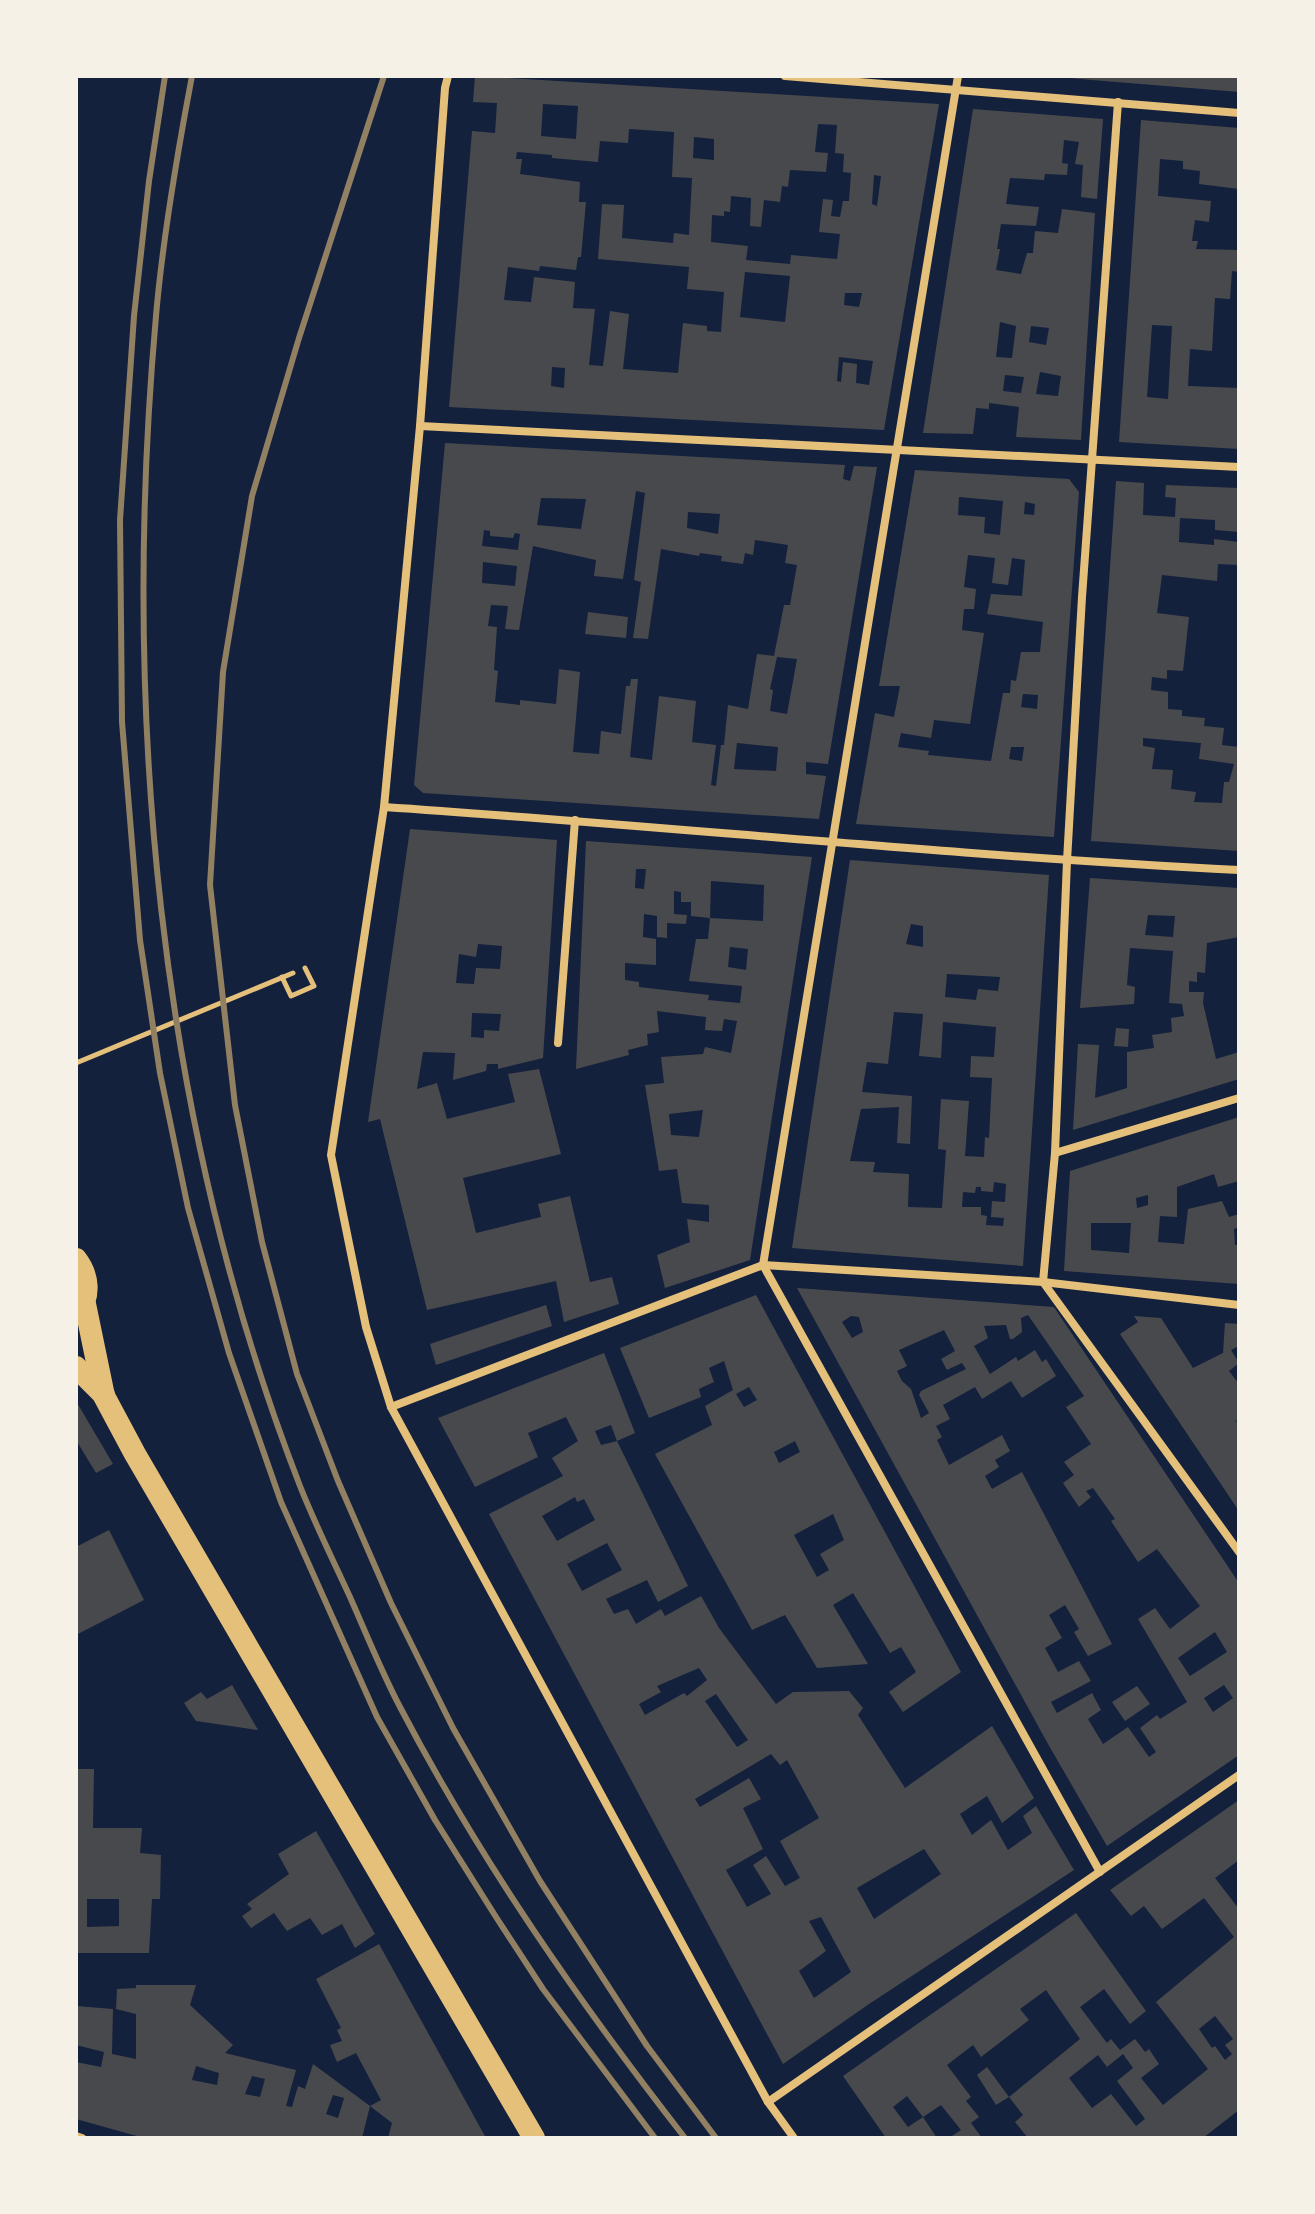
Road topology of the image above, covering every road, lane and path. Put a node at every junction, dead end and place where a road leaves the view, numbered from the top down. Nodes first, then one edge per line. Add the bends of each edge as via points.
1 (448, 76) edge
2 (785, 76) edge
3 (958, 76) edge
4 (956, 91) junction
5 (1118, 102) junction
6 (1239, 113) edge
7 (420, 426) junction
8 (898, 451) junction
9 (1093, 458) junction
10 (1239, 467) edge
11 (384, 807) junction
12 (575, 820) junction
13 (834, 842) junction
14 (1067, 861) junction
15 (1239, 870) edge
16 (305, 968) dead end
17 (293, 973) dead end
18 (282, 977) junction
19 (558, 1043) dead end
20 (76, 1063) edge
21 (1239, 1098) edge
22 (1055, 1153) junction
23 (76, 1259) edge
24 (763, 1265) junction
25 (1043, 1282) junction
26 (1239, 1305) edge
27 (80, 1309) edge
28 (76, 1367) edge
29 (104, 1396) junction
30 (391, 1407) junction
31 (1239, 1552) edge
32 (1239, 1775) edge
33 (1100, 1872) junction
34 (768, 2102) junction
35 (76, 2136) edge
36 (82, 2138) edge
37 (534, 2138) edge
38 (794, 2138) edge

1 - 7 street
2 - 4 street
3 - 4 street
4 - 5 street
4 - 8 street
5 - 6 street
5 - 9 street
7 - 8 street
7 - 11 street
8 - 9 street
8 - 13 street
9 - 10 street
9 - 14 street
11 - 12 street
11 - 30 street via 331,1155 366,1327
12 - 13 street
12 - 19 street
13 - 14 street
13 - 24 street
14 - 15 street
14 - 22 street
16 - 18 path via 314,986 291,996
17 - 18 path
18 - 20 path
21 - 22 street
22 - 25 street
23 - 27 highway via 87,1281
24 - 25 street
24 - 30 street
24 - 33 street
25 - 26 street
25 - 31 street
27 - 29 highway
28 - 29 highway
29 - 37 highway
30 - 34 street
32 - 33 street
33 - 34 street
34 - 38 street
35 - 36 street

